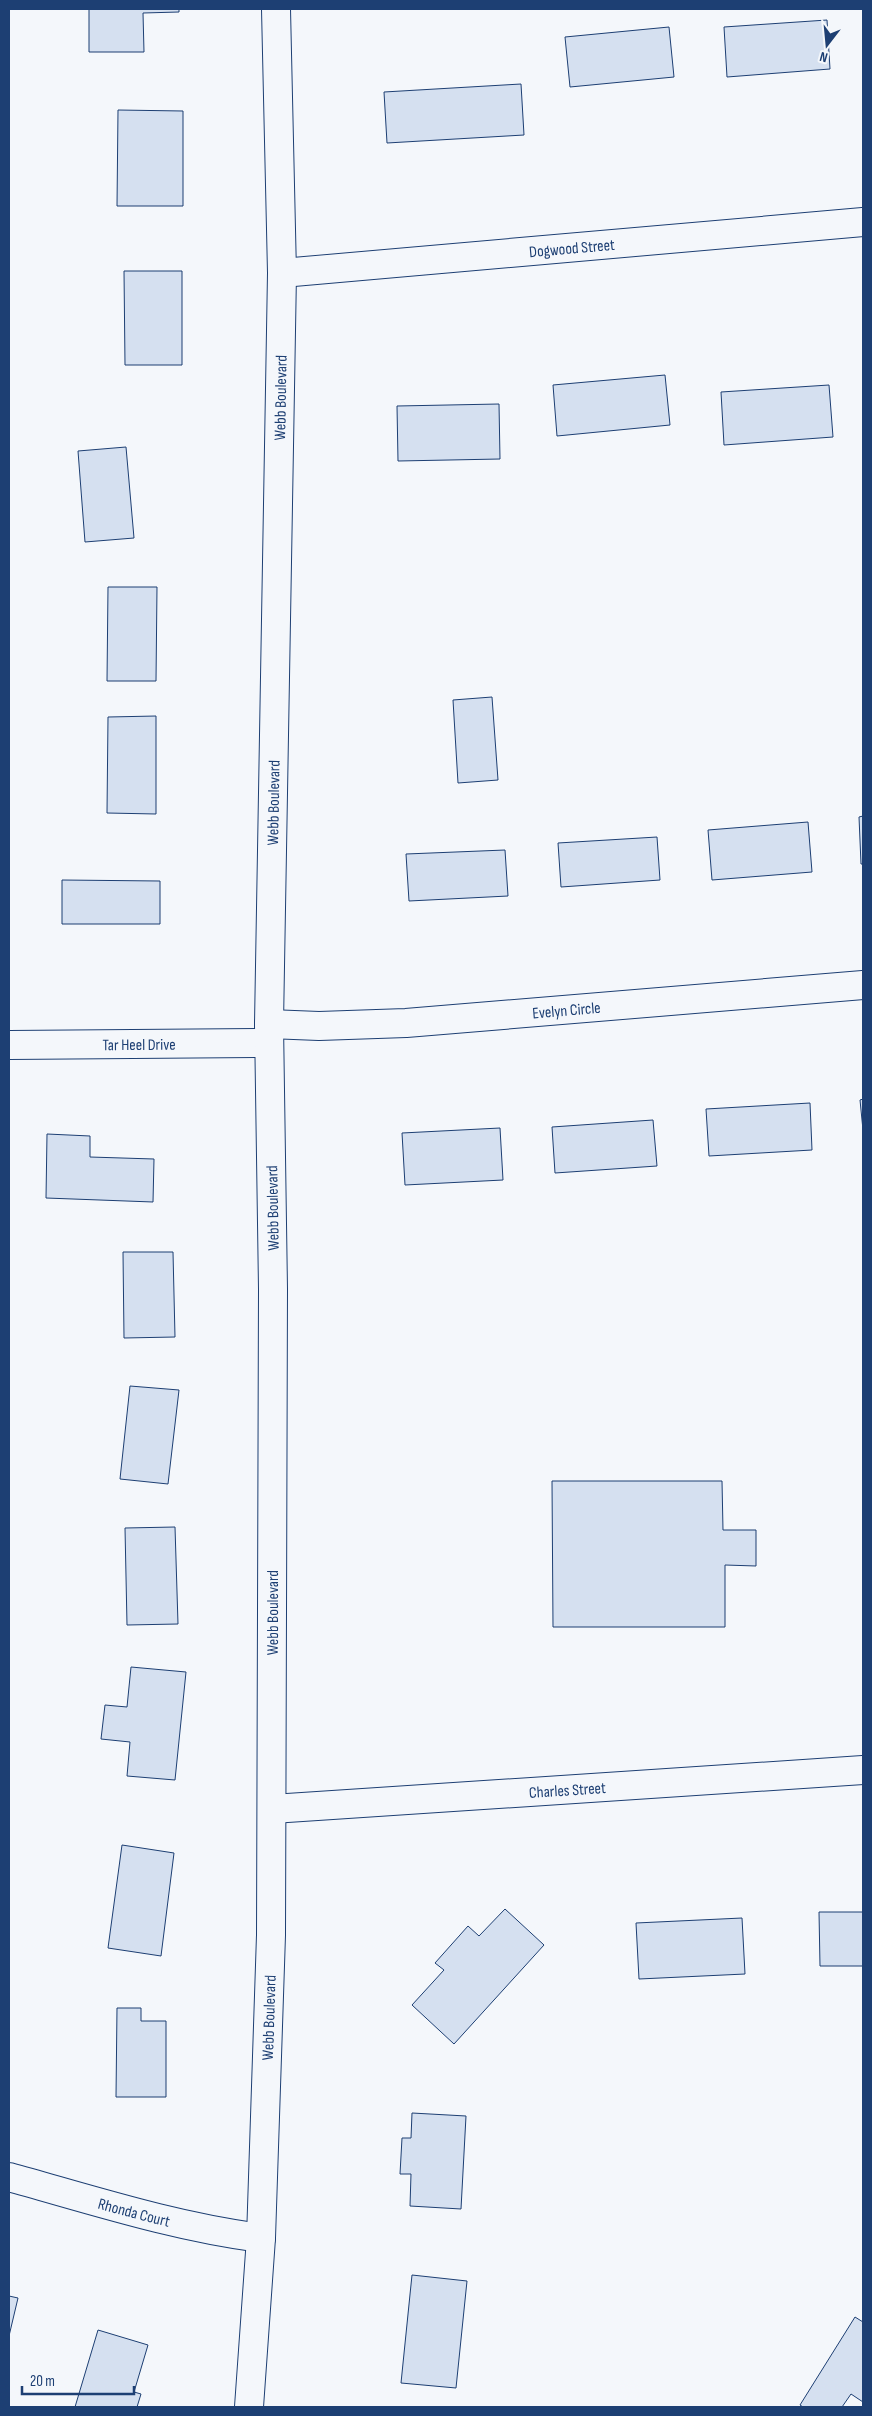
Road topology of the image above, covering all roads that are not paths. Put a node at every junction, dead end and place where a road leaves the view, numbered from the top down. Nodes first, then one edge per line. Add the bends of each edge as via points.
1 (276, 9) edge
2 (863, 222) edge
3 (282, 273) junction
4 (863, 985) edge
5 (269, 1033) junction
6 (9, 1045) edge
7 (863, 1770) edge
8 (272, 1809) junction
9 (9, 2177) edge
10 (261, 2238) junction
11 (249, 2407) edge

1 - 3 street, Webb Boulevard
2 - 3 street, Dogwood Street
3 - 5 street, Webb Boulevard
4 - 5 street, Evelyn Circle via 406,1023 319,1026
5 - 6 street, Tar Heel Drive
5 - 8 street, Webb Boulevard via 273,1290
7 - 8 street, Charles Street
8 - 10 street, Webb Boulevard
9 - 10 street, Rhonda Court via 134,2212
10 - 11 street, Webb Boulevard

